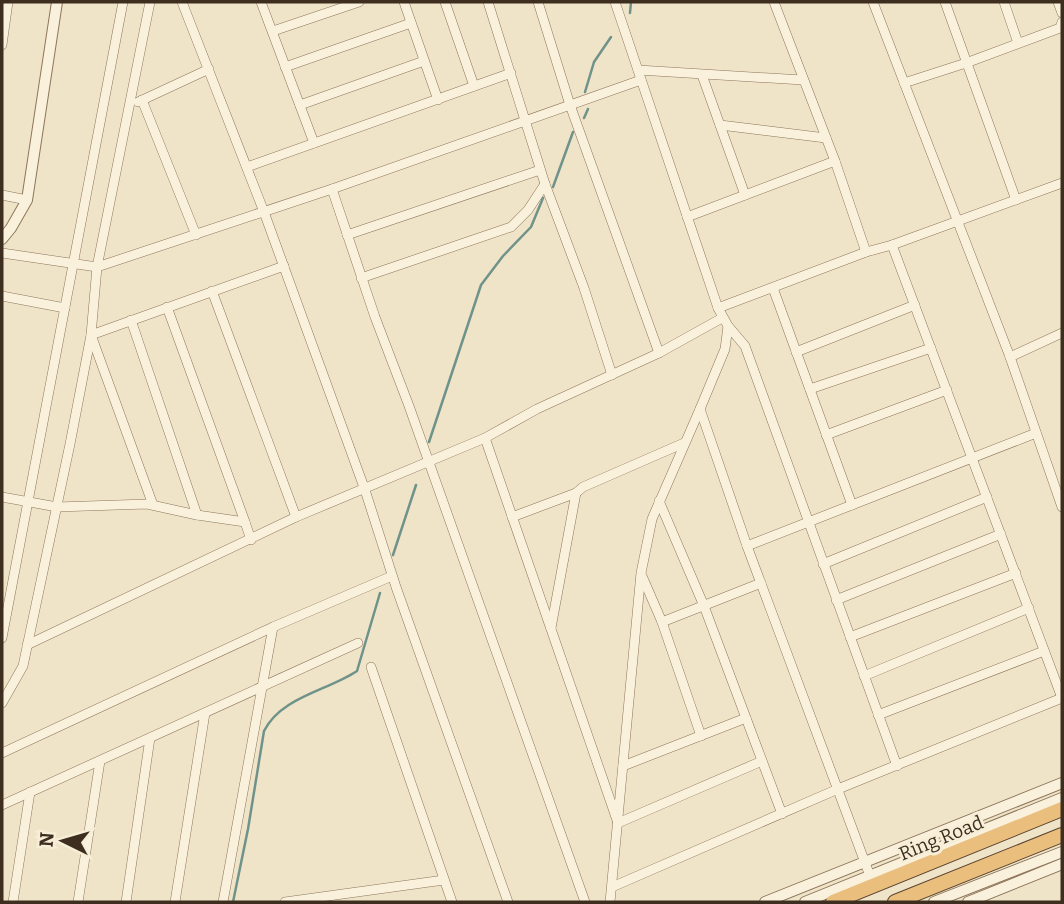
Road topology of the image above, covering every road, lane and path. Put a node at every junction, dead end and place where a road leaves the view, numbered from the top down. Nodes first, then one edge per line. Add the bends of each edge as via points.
1 (8, 2) edge
2 (57, 2) edge
3 (122, 2) edge
4 (150, 2) edge
5 (182, 2) edge
6 (261, 2) edge
7 (359, 2) edge
8 (404, 2) edge
9 (445, 2) edge
10 (488, 2) edge
11 (538, 2) edge
12 (615, 2) edge
13 (774, 2) edge
14 (873, 2) edge
15 (945, 2) edge
16 (1004, 2) edge
17 (1058, 2) edge
18 (1062, 13) edge
19 (1062, 22) edge
20 (411, 23) junction
21 (273, 31) junction
22 (1018, 43) junction
23 (2, 45) edge
24 (424, 61) junction
25 (966, 63) junction
26 (285, 67) junction
27 (209, 69) junction
28 (638, 70) junction
29 (511, 73) junction
30 (702, 75) junction
31 (641, 80) junction
32 (803, 80) junction
33 (904, 83) junction
34 (474, 86) junction
35 (142, 100) junction
36 (438, 100) junction
37 (300, 105) junction
38 (570, 105) junction
39 (130, 106) junction
40 (527, 122) junction
41 (720, 125) junction
42 (826, 138) junction
43 (314, 142) junction
44 (835, 161) junction
45 (247, 167) junction
46 (540, 170) junction
47 (1062, 183) edge
48 (545, 184) junction
49 (332, 189) junction
50 (2, 195) edge
51 (745, 195) junction
52 (27, 200) junction
53 (1016, 200) junction
54 (264, 212) junction
55 (687, 217) junction
56 (957, 222) junction
57 (196, 235) junction
58 (347, 235) junction
59 (2, 239) edge
60 (892, 245) junction
61 (866, 252) junction
62 (2, 253) edge
63 (74, 263) junction
64 (284, 266) junction
65 (97, 267) junction
66 (361, 278) junction
67 (773, 288) junction
68 (212, 291) junction
69 (2, 296) edge
70 (915, 305) junction
71 (167, 307) junction
72 (65, 308) junction
73 (718, 308) junction
74 (131, 320) junction
75 (725, 322) junction
76 (1062, 333) edge
77 (91, 335) junction
78 (931, 348) junction
79 (796, 352) junction
80 (659, 353) junction
81 (1010, 357) junction
82 (612, 374) junction
83 (810, 389) junction
84 (947, 390) junction
85 (700, 409) junction
86 (1036, 433) junction
87 (826, 435) junction
88 (485, 438) junction
89 (684, 443) junction
90 (972, 458) junction
91 (427, 461) junction
92 (365, 490) junction
93 (576, 493) junction
94 (2, 497) edge
95 (987, 497) junction
96 (659, 501) junction
97 (27, 502) junction
98 (153, 505) junction
99 (852, 505) junction
100 (1062, 507) edge
101 (57, 508) junction
102 (197, 515) junction
103 (296, 517) junction
104 (512, 517) junction
105 (245, 522) junction
106 (808, 522) junction
107 (1001, 534) junction
108 (251, 540) junction
109 (747, 546) junction
110 (823, 564) junction
111 (641, 573) junction
112 (1016, 573) junction
113 (392, 576) junction
114 (761, 583) junction
115 (836, 600) junction
116 (704, 606) junction
117 (1029, 608) junction
118 (663, 622) junction
119 (274, 627) junction
120 (551, 629) junction
121 (850, 637) junction
122 (2, 638) edge
123 (358, 643) dead end
124 (27, 645) junction
125 (1044, 651) junction
126 (370, 667) dead end
127 (864, 676) junction
128 (261, 687) junction
129 (1062, 698) edge
130 (2, 703) edge
131 (205, 713) junction
132 (878, 715) junction
133 (746, 718) junction
134 (701, 736) junction
135 (150, 737) junction
136 (2, 753) edge
137 (100, 761) junction
138 (762, 761) junction
139 (623, 766) junction
140 (897, 766) junction
141 (1062, 783) edge
142 (838, 789) junction
143 (30, 792) junction
144 (1062, 798) edge
145 (2, 805) edge
146 (1062, 809) edge
147 (782, 814) junction
148 (618, 823) junction
149 (1062, 835) edge
150 (1062, 852) edge
151 (865, 861) junction
152 (1062, 864) edge
153 (870, 876) junction
154 (444, 880) junction
155 (612, 887) junction
156 (13, 902) edge
157 (78, 902) edge
158 (126, 902) edge
159 (175, 902) edge
160 (223, 902) edge
161 (285, 902) edge
162 (452, 902) edge
163 (508, 902) edge
164 (585, 902) edge
165 (610, 902) edge
166 (765, 902) edge
167 (805, 902) edge
168 (833, 902) edge
169 (895, 902) edge
170 (934, 902) edge
171 (968, 902) edge

1 - 23 street
2 - 52 street
3 - 63 street
4 - 39 street
5 - 27 street
6 - 21 street
7 - 21 street
8 - 20 street
9 - 34 street
10 - 29 street
11 - 38 street
12 - 28 street
13 - 32 street
14 - 33 street
15 - 25 street
16 - 22 street
17 - 18 street
19 - 22 street via 1060,28
20 - 24 street
20 - 26 street
21 - 26 street
22 - 25 street
24 - 36 street
24 - 37 street
25 - 33 street
25 - 53 street
26 - 37 street
27 - 35 street
27 - 45 street
28 - 30 street
28 - 31 street
29 - 34 street
29 - 40 street
30 - 32 street
30 - 41 street
31 - 38 street
31 - 55 street
32 - 42 street
33 - 56 street
34 - 36 street
35 - 39 street
35 - 57 street
36 - 43 street
37 - 43 street
38 - 40 street
38 - 80 street
39 - 65 street
40 - 46 street
40 - 49 street
41 - 42 street
41 - 51 street
42 - 44 street
43 - 45 street
44 - 51 street
44 - 61 street
45 - 54 street
46 - 48 street
46 - 58 street
47 - 53 street
48 - 66 street via 511,227
48 - 82 street
49 - 54 street
49 - 58 street
50 - 52 street
51 - 55 street
52 - 59 street
53 - 56 street
54 - 57 street
54 - 64 street
55 - 73 street
56 - 60 street
56 - 81 street
57 - 65 street
58 - 66 street
60 - 61 street
60 - 70 street
61 - 67 street
62 - 63 street
63 - 65 street
63 - 72 street
64 - 68 street
64 - 92 street
65 - 77 street
66 - 91 street
67 - 73 street
67 - 79 street
68 - 71 street
68 - 103 street
69 - 72 street
70 - 78 street
70 - 79 street
71 - 74 street
71 - 105 street
72 - 97 street
73 - 75 street
74 - 77 street
74 - 102 street
75 - 80 street
75 - 85 street via 725,349
75 - 106 street via 745,346
76 - 81 street
77 - 98 street
77 - 101 street
78 - 83 street
78 - 84 street
79 - 83 street
80 - 82 street
81 - 86 street
82 - 88 street
83 - 87 street
84 - 87 street
84 - 90 street
85 - 89 street
85 - 109 street
86 - 90 street
86 - 100 street
87 - 99 street
88 - 91 street
88 - 104 street
89 - 93 street
89 - 96 street
90 - 95 street
90 - 99 street
91 - 92 street
91 - 164 street
92 - 103 street
92 - 113 street
93 - 104 street
93 - 120 street
94 - 97 street
95 - 107 street
95 - 110 street
96 - 111 street
96 - 116 street
97 - 101 street
97 - 122 street
98 - 101 street
98 - 102 street
99 - 106 street
101 - 124 street
102 - 105 street
103 - 108 street
104 - 120 street
105 - 108 street
106 - 109 street
106 - 110 street
107 - 112 street
107 - 115 street
108 - 124 street
109 - 114 street
110 - 115 street
111 - 118 street
111 - 139 street
112 - 117 street
112 - 121 street
113 - 119 street
113 - 163 street
114 - 116 street
114 - 142 street
115 - 121 street
116 - 118 street
116 - 133 street
117 - 125 street
117 - 127 street
118 - 134 street
119 - 128 street
119 - 136 street
120 - 148 street
121 - 127 street
123 - 128 street
124 - 130 street via 23,666
125 - 129 street
125 - 132 street
126 - 154 street
127 - 132 street
128 - 131 street
128 - 160 street
129 - 140 street
131 - 135 street
131 - 159 street
132 - 140 street
133 - 134 street
133 - 138 street
134 - 139 street
135 - 137 street
135 - 158 street
137 - 143 street
137 - 157 street
138 - 147 street
138 - 148 street
139 - 148 street
140 - 142 street
141 - 151 street
142 - 147 street
142 - 151 street
143 - 145 street
143 - 156 street
144 - 153 street
146 - 168 highway, Ring Road
147 - 155 street
148 - 155 street
149 - 169 highway
150 - 170 street
151 - 153 street
151 - 166 street
152 - 171 street
153 - 167 street
154 - 161 street
154 - 162 street
155 - 165 street

